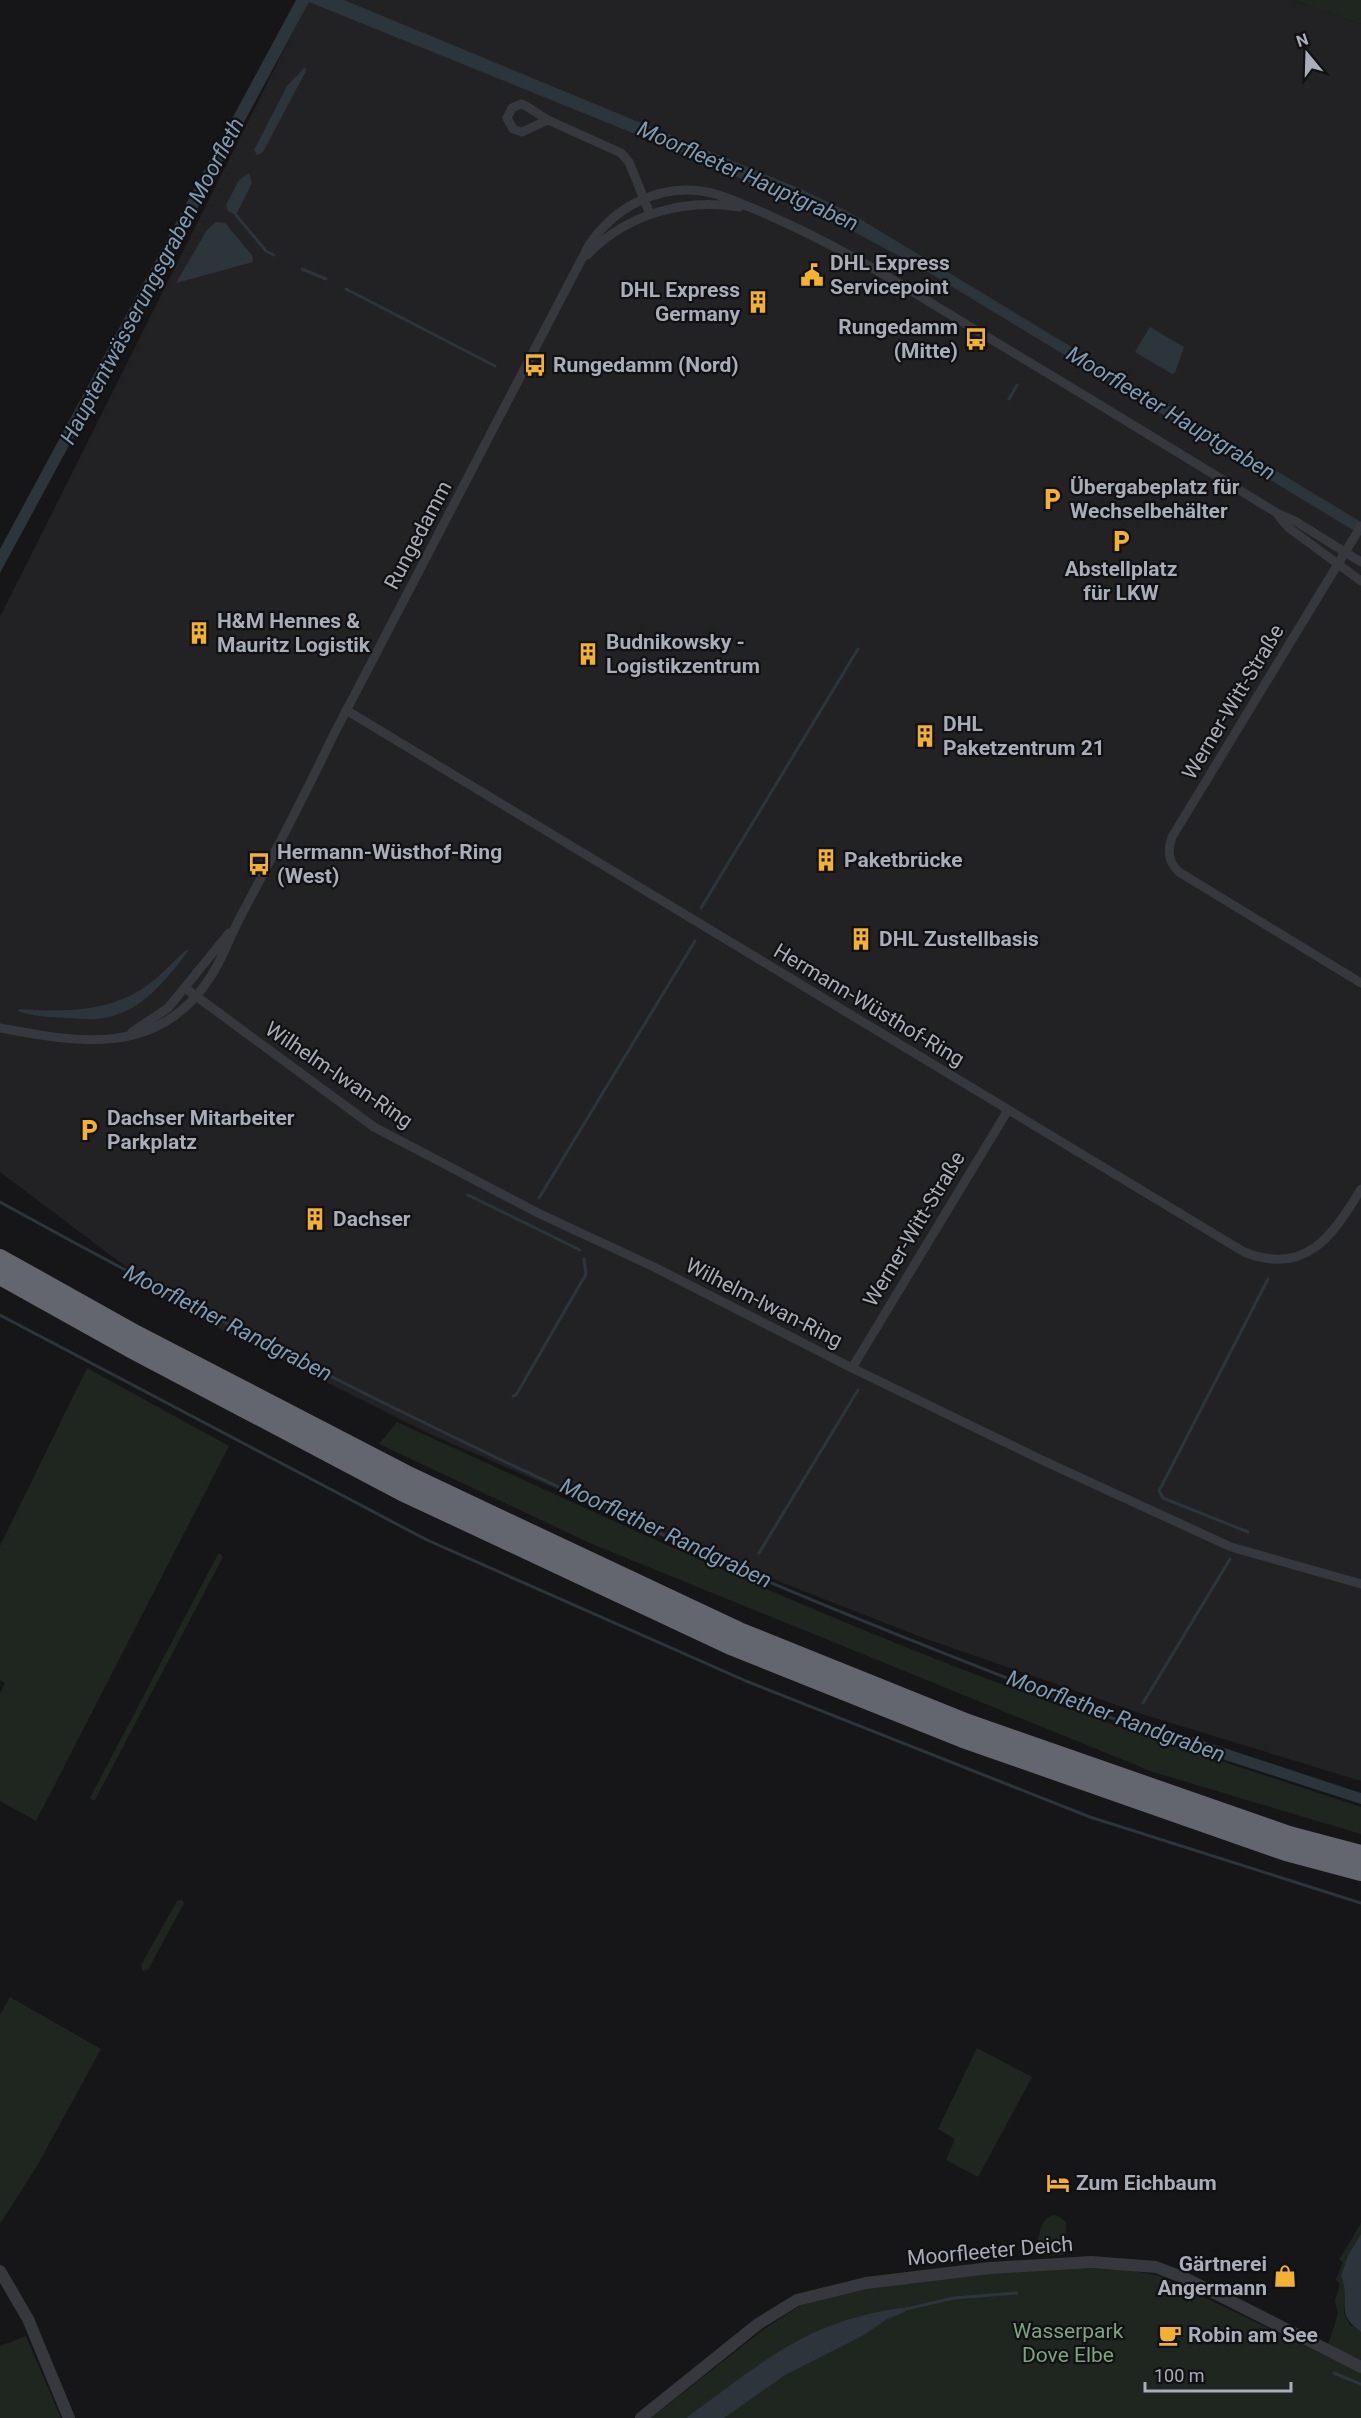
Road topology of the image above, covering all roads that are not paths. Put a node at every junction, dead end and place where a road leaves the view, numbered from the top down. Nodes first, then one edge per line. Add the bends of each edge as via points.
1 (548, 120) dead end
2 (644, 199) junction
3 (753, 209) junction
4 (650, 214) junction
5 (583, 260) junction
6 (1277, 513) junction
7 (1359, 530) edge
8 (1345, 552) junction
9 (1361, 562) edge
10 (1337, 566) junction
11 (1361, 581) edge
12 (346, 710) junction
13 (236, 924) junction
14 (1361, 983) edge
15 (185, 988) junction
16 (196, 997) junction
17 (0, 1028) edge
18 (122, 1037) junction
19 (1008, 1110) junction
20 (1361, 1189) edge
21 (0, 1258) edge
22 (0, 1276) edge
23 (852, 1368) junction
24 (1361, 1584) edge
25 (1361, 1854) edge
26 (1361, 1872) edge
27 (0, 2271) edge
28 (1361, 2367) edge
29 (69, 2418) edge
30 (641, 2418) edge

1 - 2 street via 621,153 629,162
2 - 3 street, Rungedamm via 679,190 701,191
2 - 4 street
2 - 5 street, Rungedamm via 610,220 594,237
3 - 4 street, Rungedamm via 703,203
3 - 6 street, Rungedamm via 820,238 887,275
4 - 5 street, Rungedamm via 610,236
5 - 12 street, Rungedamm
6 - 8 street, Rungedamm
6 - 10 street, Rungedamm via 1289,528
7 - 8 street, Werner-Witt-Straße
8 - 9 street, Rungedamm
8 - 10 street, Werner-Witt-Straße
10 - 11 street, Rungedamm
10 - 14 street, Werner-Witt-Straße via 1172,837 1168,853 1179,872
12 - 13 street, Rungedamm
12 - 19 street, Hermann-Wüsthof-Ring
13 - 15 street, Rungedamm
13 - 16 street, Rungedamm via 216,969
15 - 16 street, Wilhelm-Iwan-Ring
15 - 18 street, Rungedamm via 151,1022
16 - 18 street, Rungedamm via 155,1028
16 - 23 street, Wilhelm-Iwan-Ring via 374,1127
17 - 18 street, Rungedamm via 84,1041
19 - 20 street, Hermann-Wüsthof-Ring via 1237,1249 1265,1259 1301,1255 1322,1243 1339,1225
19 - 23 street, Werner-Witt-Straße
21 - 25 highway via 136,1334 410,1476 739,1631 968,1723 1289,1835
22 - 26 highway via 402,1492 733,1647 963,1739 1286,1852
23 - 24 street, Wilhelm-Iwan-Ring via 1231,1547
27 - 29 street via 28,2319
28 - 30 street, Moorfleeter Deich via 1187,2278 1156,2267 1091,2262 990,2268 866,2283 797,2300 758,2324

